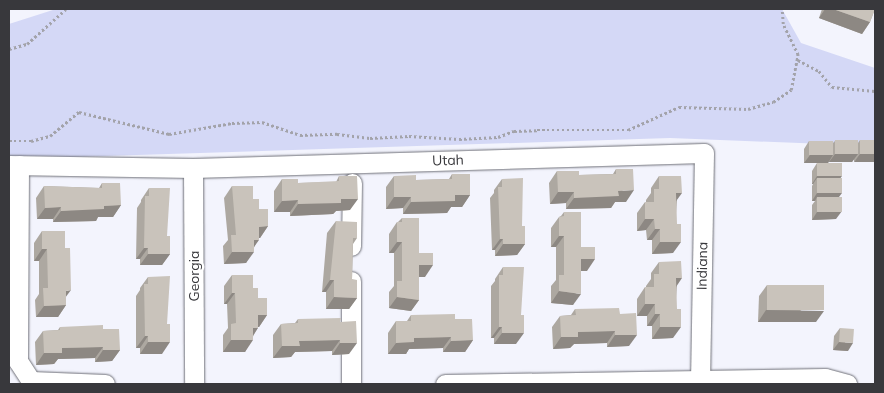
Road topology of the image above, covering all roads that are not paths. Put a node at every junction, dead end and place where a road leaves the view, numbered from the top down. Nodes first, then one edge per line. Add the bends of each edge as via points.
1 (704, 152) joint
2 (352, 163) junction
3 (14, 165) edge
4 (193, 168) junction
5 (13, 319) edge
6 (700, 380) junction
7 (105, 384) edge
8 (194, 384) edge
9 (351, 384) edge
10 (445, 384) edge
11 (847, 384) edge

1 - 2 street, Utah
1 - 6 street, Indiana
2 - 4 street, Utah
2 - 9 street
3 - 4 street, Utah
3 - 5 street
4 - 8 street, Georgia
5 - 7 street via 18,361 31,381
6 - 10 street
6 - 11 street via 825,378

